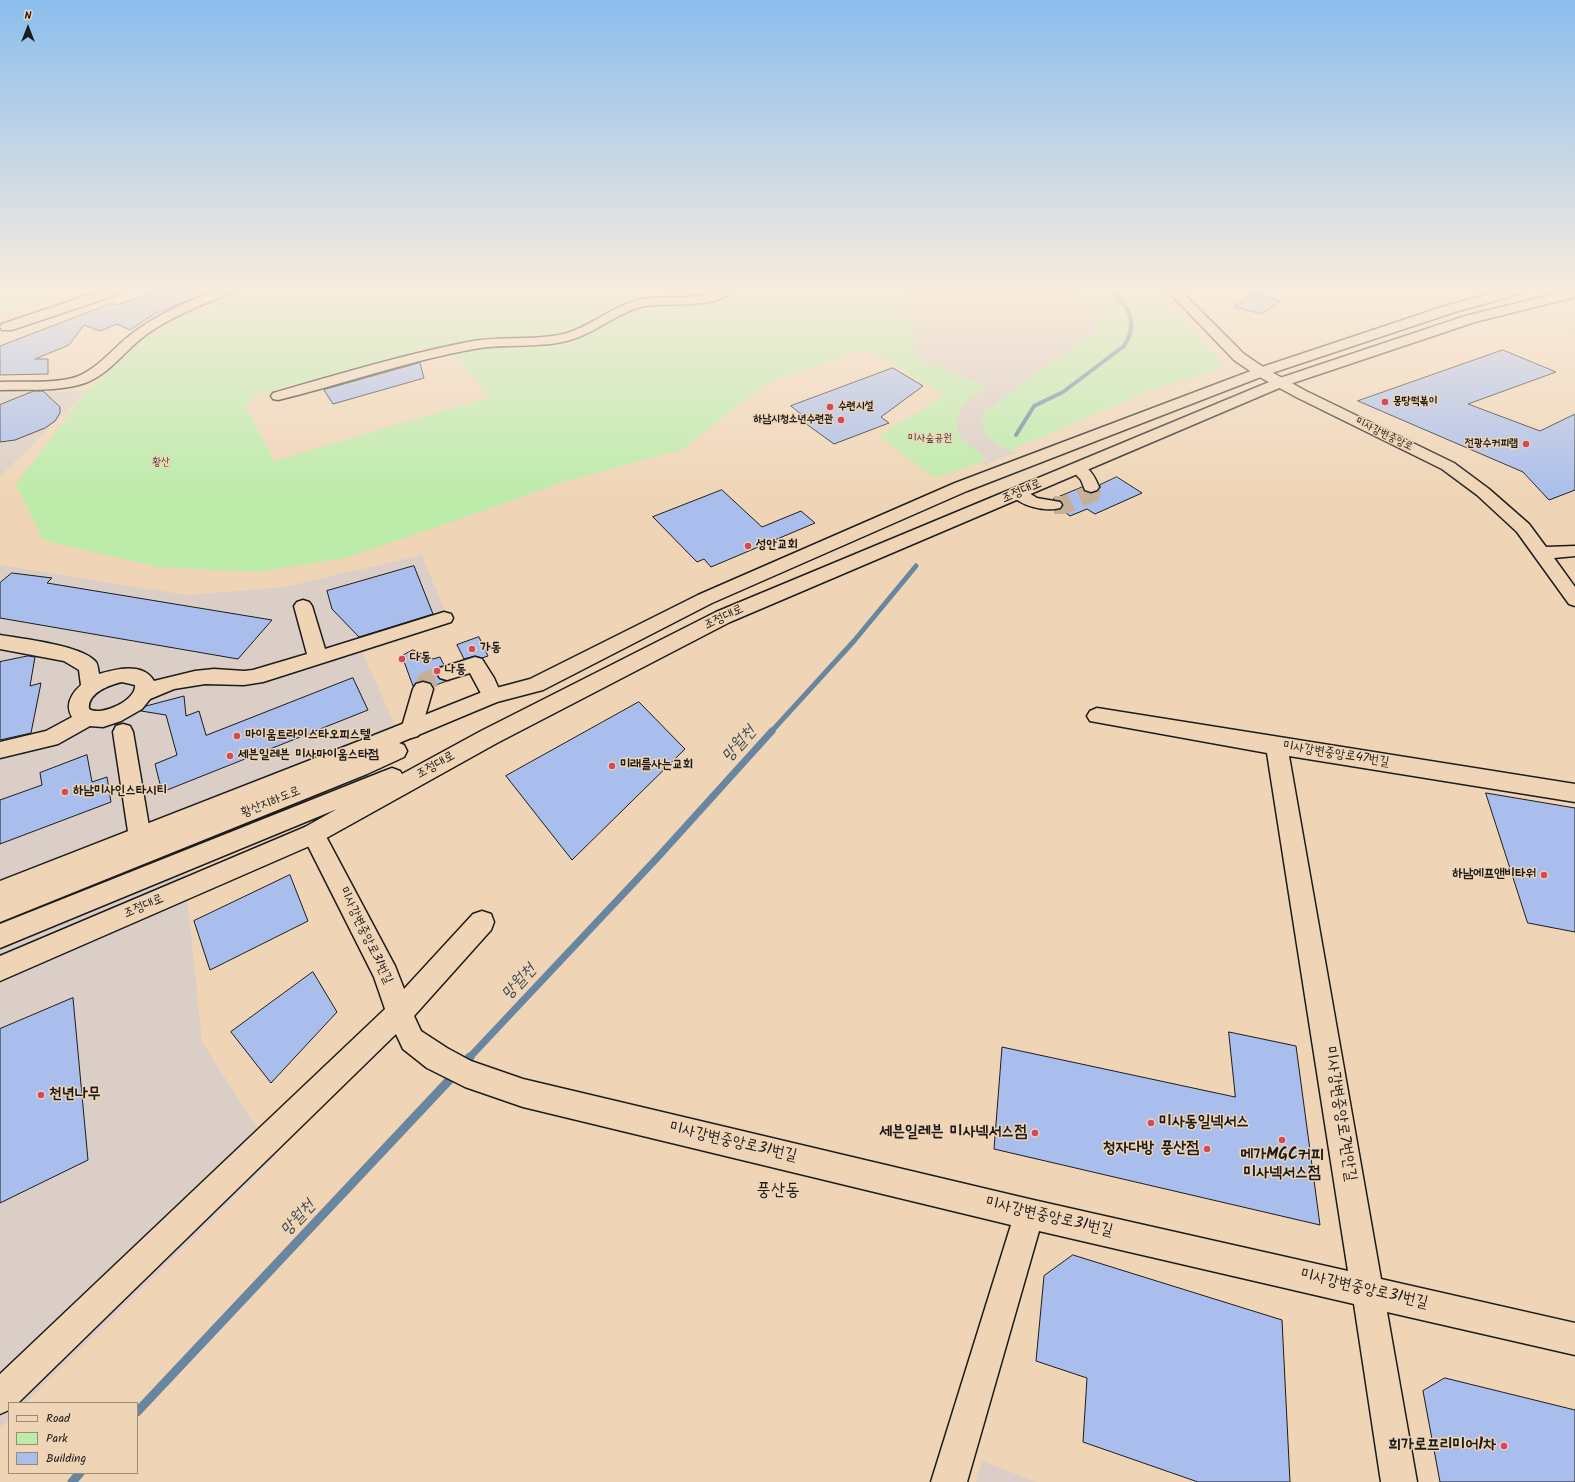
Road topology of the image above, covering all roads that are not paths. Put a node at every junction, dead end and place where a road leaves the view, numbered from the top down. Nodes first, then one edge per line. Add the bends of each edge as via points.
1 (110, 359) edge
2 (414, 359) edge
3 (1243, 359) edge
4 (1300, 359) edge
5 (1351, 359) edge
6 (1261, 372) junction
7 (1279, 383) junction
8 (0, 386) edge
9 (278, 396) dead end
10 (1078, 468) junction
11 (1091, 487) dead end
12 (1018, 493) junction
13 (1054, 505) tunnel mouth
14 (1575, 551) edge
15 (1542, 553) junction
16 (1575, 600) edge
17 (303, 606) dead end
18 (444, 618) dead end
19 (0, 642) edge
20 (318, 658) junction
21 (447, 673) tunnel mouth
22 (536, 685) junction
23 (91, 687) junction
24 (423, 690) tunnel mouth
25 (143, 694) junction
26 (492, 696) junction
27 (1097, 716) dead end
28 (87, 718) junction
29 (411, 730) junction
30 (123, 732) dead end
31 (489, 737) junction
32 (1277, 746) junction
33 (0, 750) edge
34 (1575, 793) edge
35 (313, 834) junction
36 (140, 838) junction
37 (0, 892) edge
38 (0, 911) edge
39 (482, 922) dead end
40 (0, 936) edge
41 (0, 969) edge
42 (399, 1013) junction
43 (1029, 1214) junction
44 (1367, 1290) junction
45 (1575, 1339) edge
46 (0, 1397) edge
47 (949, 1482) edge
48 (1399, 1482) edge

1 - 8 street via 87,378 69,382
2 - 9 street
3 - 6 street, 미사강변중앙로
4 - 6 main road, 조정대로
5 - 7 main road, 조정대로
6 - 7 street, 미사강변중앙로
6 - 22 main road, 조정대로 via 961,487 705,599
7 - 10 main road, 조정대로
7 - 15 street, 미사강변중앙로 via 1448,466 1483,492 1522,528
10 - 11 street via 1088,478
10 - 12 main road, 조정대로
12 - 13 street via 1033,502
12 - 31 main road, 조정대로 via 724,617
14 - 15 street
15 - 16 street, 미사강변중앙로
17 - 20 street
18 - 20 street
19 - 23 street via 69,655 88,666
20 - 25 street via 258,676 214,676 184,680 158,686
21 - 26 street via 475,664
22 - 26 main road, 조정대로
22 - 38 main road, 황산지하도로 via 359,768
23 - 25 street via 111,677 131,675 139,677 144,682
23 - 28 street via 83,694 78,708
24 - 29 street
25 - 28 street via 138,702 119,714 96,719
26 - 29 main road, 조정대로
27 - 32 street, 미사강변중앙로47번길
28 - 33 street via 51,738
29 - 36 main road, 조정대로
30 - 36 street
31 - 35 main road, 조정대로
31 - 40 main road, 황산지하도로
32 - 34 street, 미사강변중앙로47번길
32 - 44 street, 미사강변중앙로7번안길
35 - 41 main road, 조정대로
35 - 42 street, 미사강변중앙로31번길 via 386,974
36 - 37 main road, 조정대로
39 - 42 street
42 - 43 street, 미사강변중앙로31번길 via 412,1040 437,1058 465,1073 523,1093
42 - 46 street
43 - 44 street, 미사강변중앙로31번길
43 - 47 street
44 - 45 street, 미사강변중앙로31번길
44 - 48 street, 미사강변중앙로7번안길

